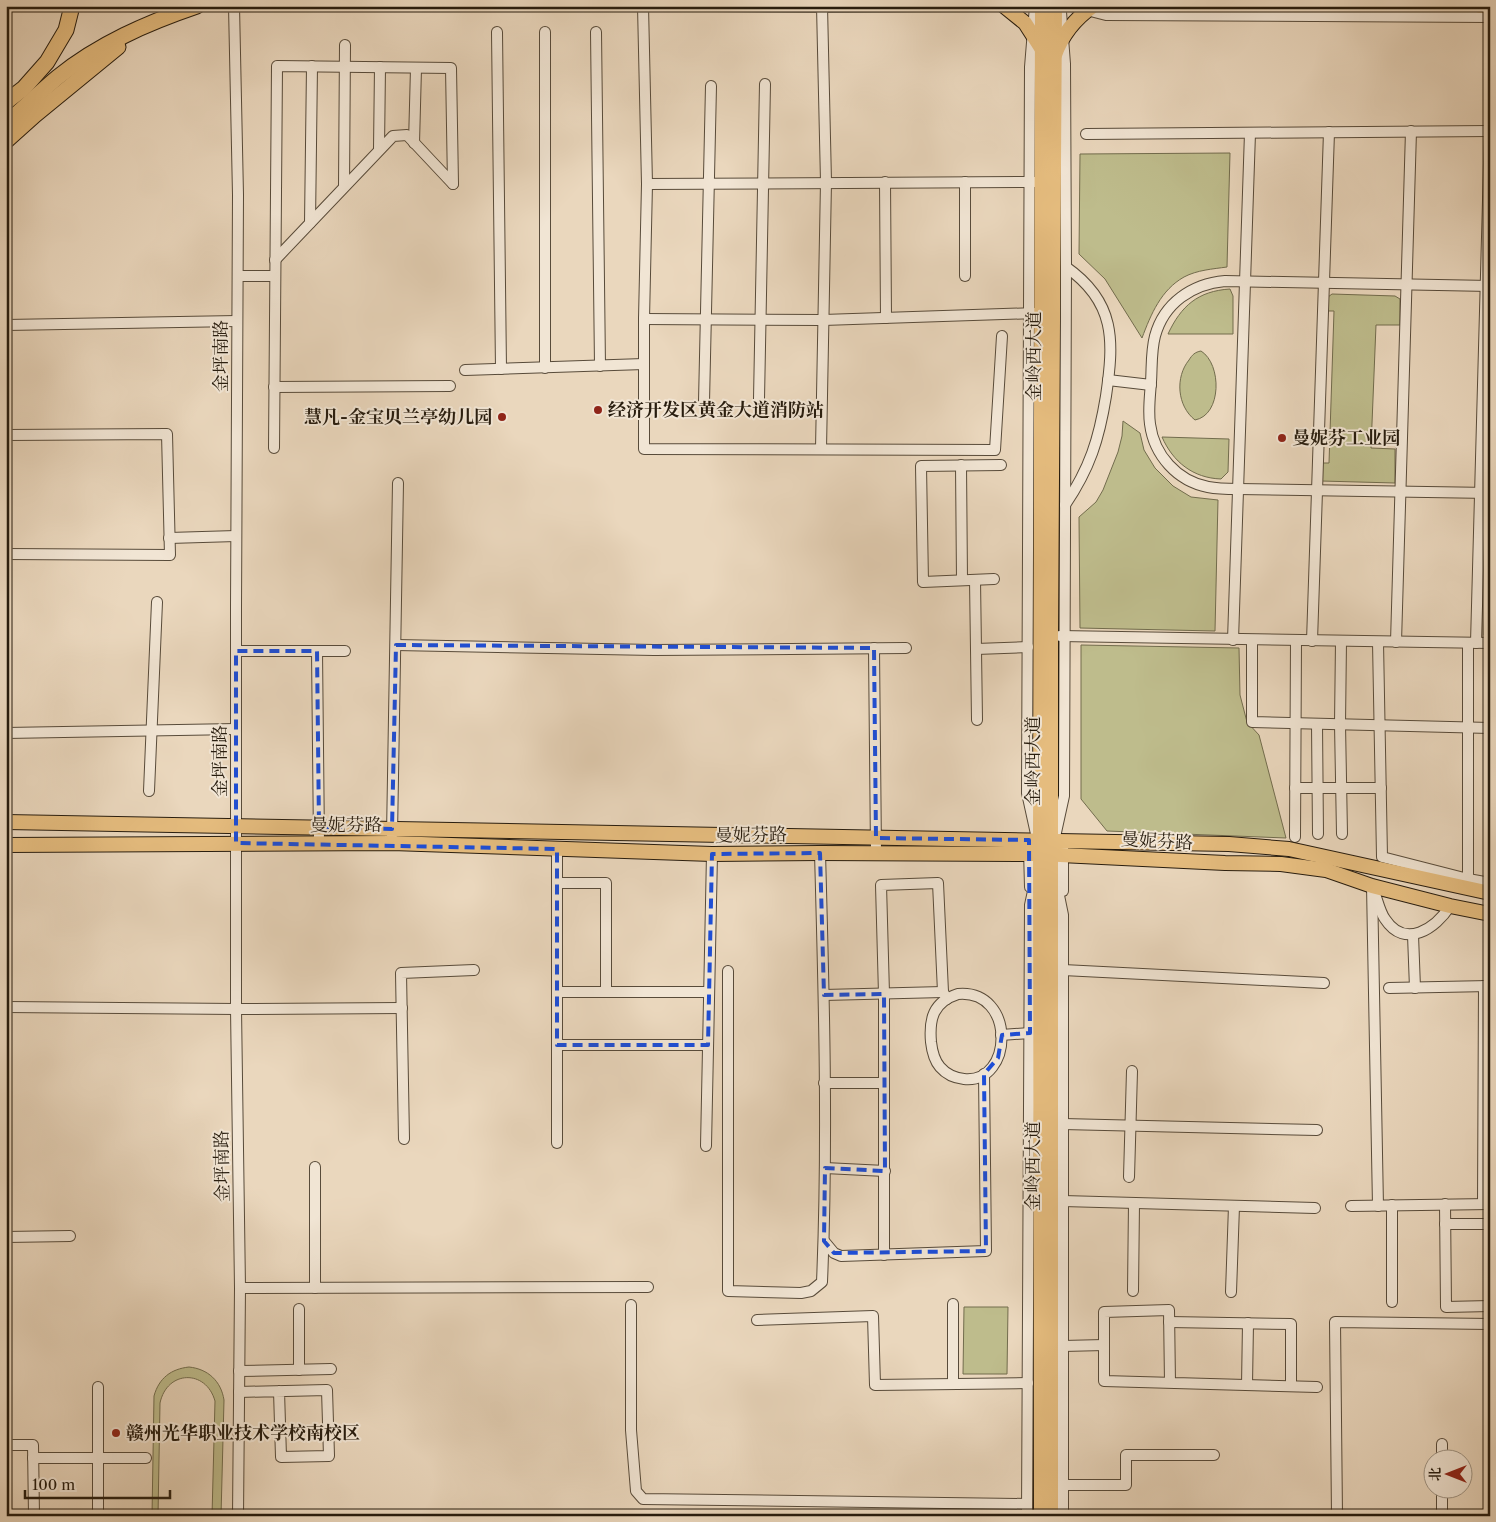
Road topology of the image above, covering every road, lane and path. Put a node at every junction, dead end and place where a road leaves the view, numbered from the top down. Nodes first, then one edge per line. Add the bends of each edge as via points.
1 (72, 6) edge
2 (197, 6) edge
3 (234, 6) edge
4 (642, 6) edge
5 (715, 6) edge
6 (992, 6) edge
7 (1004, 6) edge
8 (1036, 6) edge
9 (1042, 6) edge
10 (1055, 6) edge
11 (1061, 6) edge
12 (1071, 6) edge
13 (1480, 6) edge
14 (1490, 6) edge
15 (822, 7) edge
16 (1090, 8) edge
17 (1490, 17) edge
18 (163, 18) junction
19 (497, 32) dead end
20 (546, 32) dead end
21 (596, 32) dead end
22 (1033, 34) junction
23 (1063, 39) junction
24 (345, 45) dead end
25 (1042, 49) junction
26 (1054, 60) junction
27 (312, 66) junction
28 (345, 67) junction
29 (380, 67) junction
30 (416, 68) junction
31 (765, 84) dead end
32 (711, 86) dead end
33 (6, 102) edge
34 (6, 123) edge
35 (1490, 127) edge
36 (1411, 131) junction
37 (1490, 131) edge
38 (1329, 132) junction
39 (1250, 133) junction
40 (1086, 134) dead end
41 (6, 141) edge
42 (414, 143) junction
43 (379, 149) junction
44 (826, 182) junction
45 (885, 182) junction
46 (965, 182) junction
47 (1036, 182) junction
48 (709, 183) junction
49 (763, 183) junction
50 (646, 184) junction
51 (344, 186) junction
52 (310, 222) junction
53 (275, 260) junction
54 (1066, 267) junction
55 (238, 276) junction
56 (275, 276) junction
57 (965, 276) dead end
58 (1245, 282) junction
59 (1324, 283) junction
60 (1407, 284) junction
61 (1488, 285) edge
62 (1035, 313) junction
63 (886, 318) junction
64 (644, 320) junction
65 (706, 320) junction
66 (760, 320) junction
67 (823, 320) junction
68 (237, 321) junction
69 (6, 325) edge
70 (1002, 336) dead end
71 (644, 364) junction
72 (600, 366) junction
73 (546, 368) junction
74 (501, 369) junction
75 (465, 370) dead end
76 (1108, 380) junction
77 (1151, 385) junction
78 (274, 386) junction
79 (450, 386) dead end
80 (759, 399) dead end
81 (704, 402) dead end
82 (6, 435) edge
83 (274, 448) dead end
84 (821, 449) junction
85 (961, 465) junction
86 (1001, 465) dead end
87 (398, 483) dead end
88 (1238, 489) junction
89 (1317, 490) junction
90 (1401, 492) junction
91 (1485, 493) edge
92 (1065, 505) junction
93 (236, 536) junction
94 (169, 538) junction
95 (6, 554) edge
96 (994, 579) dead end
97 (962, 580) junction
98 (975, 580) junction
99 (157, 602) dead end
100 (1058, 636) junction
101 (1233, 640) junction
102 (1252, 640) junction
103 (1296, 641) junction
104 (1312, 641) junction
105 (1341, 641) junction
106 (1378, 642) junction
107 (1396, 642) junction
108 (1472, 643) junction
109 (1490, 644) edge
110 (396, 645) junction
111 (1028, 647) junction
112 (874, 648) junction
113 (906, 648) dead end
114 (976, 649) junction
115 (236, 651) junction
116 (317, 651) junction
117 (345, 651) dead end
118 (976, 720) dead end
119 (1296, 723) junction
120 (1317, 724) junction
121 (1340, 724) junction
122 (1380, 725) junction
123 (1469, 727) junction
124 (1490, 728) edge
125 (236, 729) junction
126 (152, 731) junction
127 (6, 733) edge
128 (1295, 788) junction
129 (1318, 788) junction
130 (1341, 788) junction
131 (1381, 788) junction
132 (149, 791) dead end
133 (6, 822) edge
134 (236, 826) junction
135 (319, 828) junction
136 (392, 829) junction
137 (1318, 834) dead end
138 (1342, 834) dead end
139 (876, 838) junction
140 (1295, 838) dead end
141 (236, 843) junction
142 (319, 843) junction
143 (392, 843) junction
144 (6, 845) edge
145 (1046, 846) junction
146 (557, 849) junction
147 (820, 853) junction
148 (876, 853) junction
149 (712, 854) junction
150 (1468, 879) junction
151 (557, 883) junction
152 (1490, 883) edge
153 (1372, 886) junction
154 (1490, 892) edge
155 (1450, 906) junction
156 (1490, 914) edge
157 (1413, 935) junction
158 (474, 970) dead end
159 (1063, 970) junction
160 (728, 971) dead end
161 (1324, 983) dead end
162 (1487, 986) edge
163 (1389, 988) dead end
164 (1416, 988) junction
165 (557, 992) junction
166 (606, 992) junction
167 (709, 992) junction
168 (884, 994) junction
169 (824, 995) junction
170 (945, 996) junction
171 (6, 1006) edge
172 (402, 1008) junction
173 (236, 1009) junction
174 (1030, 1033) junction
175 (1001, 1035) junction
176 (557, 1045) junction
177 (708, 1045) junction
178 (1132, 1070) dead end
179 (984, 1074) junction
180 (824, 1083) junction
181 (883, 1083) junction
182 (1063, 1124) junction
183 (1130, 1126) junction
184 (1317, 1130) dead end
185 (404, 1139) dead end
186 (557, 1143) dead end
187 (706, 1146) dead end
188 (315, 1167) dead end
189 (825, 1168) junction
190 (885, 1171) junction
191 (1129, 1177) dead end
192 (1063, 1201) junction
193 (1134, 1203) junction
194 (1445, 1204) junction
195 (1487, 1204) edge
196 (1392, 1205) junction
197 (1234, 1206) junction
198 (1351, 1206) dead end
199 (1378, 1206) junction
200 (1315, 1208) dead end
201 (1445, 1224) junction
202 (1490, 1224) edge
203 (70, 1236) dead end
204 (6, 1238) edge
205 (824, 1241) junction
206 (884, 1255) junction
207 (648, 1287) dead end
208 (240, 1288) junction
209 (315, 1288) junction
210 (1134, 1291) dead end
211 (1231, 1292) dead end
212 (1392, 1302) dead end
213 (953, 1304) dead end
214 (631, 1305) dead end
215 (1490, 1306) edge
216 (299, 1309) dead end
217 (757, 1320) dead end
218 (1169, 1322) junction
219 (1248, 1323) junction
220 (1490, 1324) edge
221 (1104, 1345) junction
222 (1063, 1346) junction
223 (331, 1369) dead end
224 (300, 1370) junction
225 (239, 1371) junction
226 (1028, 1383) junction
227 (1170, 1383) junction
228 (953, 1384) junction
229 (1247, 1385) junction
230 (1291, 1386) junction
231 (98, 1387) dead end
232 (1317, 1387) dead end
233 (239, 1392) junction
234 (279, 1392) junction
235 (1442, 1444) dead end
236 (6, 1445) edge
237 (1442, 1450) edge
238 (1214, 1455) dead end
239 (34, 1458) junction
240 (98, 1458) junction
241 (146, 1458) dead end
242 (1063, 1484) junction
243 (1442, 1500) edge
244 (1028, 1504) junction
245 (34, 1516) edge
246 (98, 1516) edge
247 (238, 1516) edge
248 (1027, 1516) edge
249 (1042, 1516) edge
250 (1052, 1516) edge
251 (1063, 1516) edge
252 (1336, 1516) edge
253 (1442, 1516) edge

1 - 33 highway via 66,30 47,62 24,88
2 - 18 highway
3 - 55 street, 金坪南路
4 - 50 street
5 - 15 street
6 - 15 street
7 - 22 main road
8 - 22 street
9 - 25 main road, 金岭西大道
10 - 26 main road, 金岭西大道
11 - 23 street
12 - 16 street
13 - 14 main road
15 - 44 street
16 - 17 street via 1106,15
16 - 23 main road
18 - 34 highway via 96,50 59,76
18 - 41 highway via 116,48
19 - 74 street
20 - 73 street
21 - 72 street
22 - 25 main road
22 - 47 street via 1030,67
23 - 26 main road
23 - 54 street
24 - 28 street
25 - 47 main road, 金岭西大道
26 - 100 main road, 金岭西大道
27 - 28 street
27 - 52 street
27 - 53 street via 277,66
28 - 29 street
28 - 51 street
29 - 30 street
29 - 43 street
30 - 42 street
30 - 42 street via 451,68 453,184
31 - 49 street
32 - 48 street
35 - 37 street
36 - 37 street
36 - 38 street
36 - 60 street
37 - 61 street
38 - 39 street
38 - 59 street
39 - 40 street
39 - 58 street
42 - 43 street via 407,135 393,136
43 - 51 street
44 - 45 street
44 - 49 street
44 - 67 street
45 - 46 street
45 - 63 street
46 - 47 street
46 - 57 street
47 - 62 main road, 金岭西大道
48 - 49 street
48 - 50 street
48 - 65 street
49 - 66 street
50 - 64 street
51 - 52 street
52 - 53 street
53 - 56 street
54 - 76 street via 1091,289 1106,317 1111,348
54 - 92 street
55 - 56 street
55 - 68 street, 金坪南路
56 - 78 street
58 - 59 street
58 - 77 street via 1207,284 1190,290 1175,302 1162,318 1154,338
58 - 88 street
59 - 60 street
59 - 89 street
60 - 61 street
60 - 90 street
61 - 91 street
62 - 63 street
62 - 111 street
62 - 145 main road, 金岭西大道
63 - 67 street
64 - 65 street
64 - 71 street
65 - 66 street
65 - 81 street
66 - 67 street
66 - 80 street
67 - 84 street
68 - 69 street
68 - 93 street, 金坪南路
70 - 84 street via 996,450
71 - 72 street
71 - 84 street via 644,449
72 - 73 street
73 - 74 street
74 - 75 street
76 - 77 street
76 - 92 street via 1095,448
77 - 88 street via 1151,429 1155,444 1166,461 1180,475 1197,484
78 - 79 street
78 - 83 street
82 - 94 street via 167,434
85 - 86 street
85 - 97 street
85 - 97 street via 921,466 923,582
87 - 110 street
88 - 89 street
88 - 101 street
89 - 90 street
89 - 104 street
90 - 91 street
90 - 107 street
91 - 108 street
92 - 100 street
93 - 94 street
93 - 115 street, 金坪南路
94 - 95 street via 170,555
96 - 98 street
97 - 98 street
98 - 114 street
99 - 126 street
100 - 101 street
100 - 145 main road, 金岭西大道
100 - 145 street via 1064,796
101 - 102 street
102 - 103 street
102 - 119 street via 1252,722
103 - 104 street
103 - 119 street
104 - 105 street
105 - 106 street
105 - 121 street
106 - 107 street
106 - 122 street
107 - 108 street
108 - 109 street
108 - 123 street
110 - 112 street via 654,650
110 - 136 street
111 - 114 street
111 - 145 street via 1027,793
112 - 113 street
112 - 139 street
114 - 118 street
115 - 116 street
115 - 125 street, 金坪南路
116 - 117 street
116 - 135 street
119 - 120 street
119 - 128 street
120 - 121 street
120 - 129 street
121 - 122 street
121 - 130 street
122 - 123 street
122 - 131 street
123 - 124 street
123 - 150 street
125 - 126 street
125 - 134 street, 金坪南路
126 - 127 street
126 - 132 street
128 - 129 street
128 - 140 street
129 - 130 street
129 - 137 street
130 - 131 street
130 - 138 street
131 - 150 street via 1382,857
133 - 134 main road, 曼妮芬路
134 - 135 main road, 曼妮芬路
134 - 141 street, 金坪南路
135 - 136 main road, 曼妮芬路
135 - 142 street
136 - 139 main road, 曼妮芬路
136 - 143 street
139 - 145 main road, 曼妮芬路
139 - 148 street
141 - 142 main road, 曼妮芬路
141 - 144 main road, 曼妮芬路
141 - 173 street, 金坪南路
142 - 143 main road, 曼妮芬路
143 - 146 main road, 曼妮芬路
145 - 148 main road, 曼妮芬路
145 - 153 main road, 曼妮芬路 via 1225,863 1281,864 1326,870
145 - 154 main road, 曼妮芬路 via 1229,844 1289,849
145 - 159 street via 1063,915
145 - 174 street via 1030,905
145 - 249 main road, 金岭西大道
145 - 250 main road, 金岭西大道
146 - 149 main road, 曼妮芬路
146 - 151 street
147 - 148 main road, 曼妮芬路
147 - 149 main road, 曼妮芬路
147 - 169 street
149 - 167 street
150 - 152 street
151 - 165 street
151 - 166 street via 606,883
153 - 155 main road, 曼妮芬路
153 - 157 street via 1388,923 1397,931
153 - 199 street
155 - 156 main road, 曼妮芬路
155 - 157 street via 1436,923
157 - 164 street
158 - 172 street via 401,972
159 - 161 street
159 - 182 street
160 - 205 street via 728,1291 811,1292 822,1282
162 - 164 street
162 - 195 street
163 - 164 street
165 - 166 street
165 - 176 street
166 - 167 street
167 - 177 street
168 - 169 street
168 - 170 street
168 - 170 street via 881,885 938,883
168 - 181 street
169 - 180 street
170 - 175 street via 972,994 984,1000 994,1009
170 - 179 street via 930,1023 936,1061 956,1078 969,1079
171 - 173 street
172 - 173 street
172 - 185 street
173 - 208 street, 金坪南路
174 - 175 street
174 - 226 street
175 - 179 street via 998,1058
176 - 177 street
176 - 186 street
177 - 187 street
178 - 183 street
179 - 206 street via 986,1251
180 - 181 street
180 - 189 street
181 - 190 street
182 - 183 street
182 - 192 street
183 - 184 street
183 - 191 street
188 - 209 street
189 - 190 street
189 - 205 street
190 - 206 street
192 - 193 street
192 - 222 street
193 - 197 street
193 - 210 street
194 - 195 street
194 - 196 street
194 - 201 street
196 - 199 street
196 - 212 street
197 - 200 street
197 - 211 street
198 - 199 street
201 - 202 street
201 - 215 street via 1446,1307
203 - 204 street
205 - 206 street via 841,1256
207 - 209 street
208 - 209 street
208 - 225 street, 金坪南路
213 - 228 street
214 - 244 street via 631,1430 636,1491 643,1499
216 - 224 street
217 - 228 street via 873,1316 875,1385
218 - 219 street
218 - 221 street via 1169,1310 1104,1312
218 - 227 street
219 - 229 street
219 - 230 street via 1291,1324
220 - 252 street via 1335,1322
221 - 222 street
221 - 227 street via 1104,1382
222 - 242 street
223 - 224 street
224 - 225 street
225 - 233 street, 金坪南路
226 - 228 street
226 - 244 street
227 - 229 street
229 - 230 street
230 - 232 street
231 - 240 street
233 - 234 street
233 - 247 street, 金坪南路
234 - 234 street via 327,1390 329,1456 281,1457
235 - 237 street
236 - 239 street via 34,1445
238 - 242 street via 1126,1455 1126,1485
239 - 240 street
239 - 245 street
240 - 241 street
240 - 246 street
242 - 251 street
243 - 253 street
244 - 248 street

